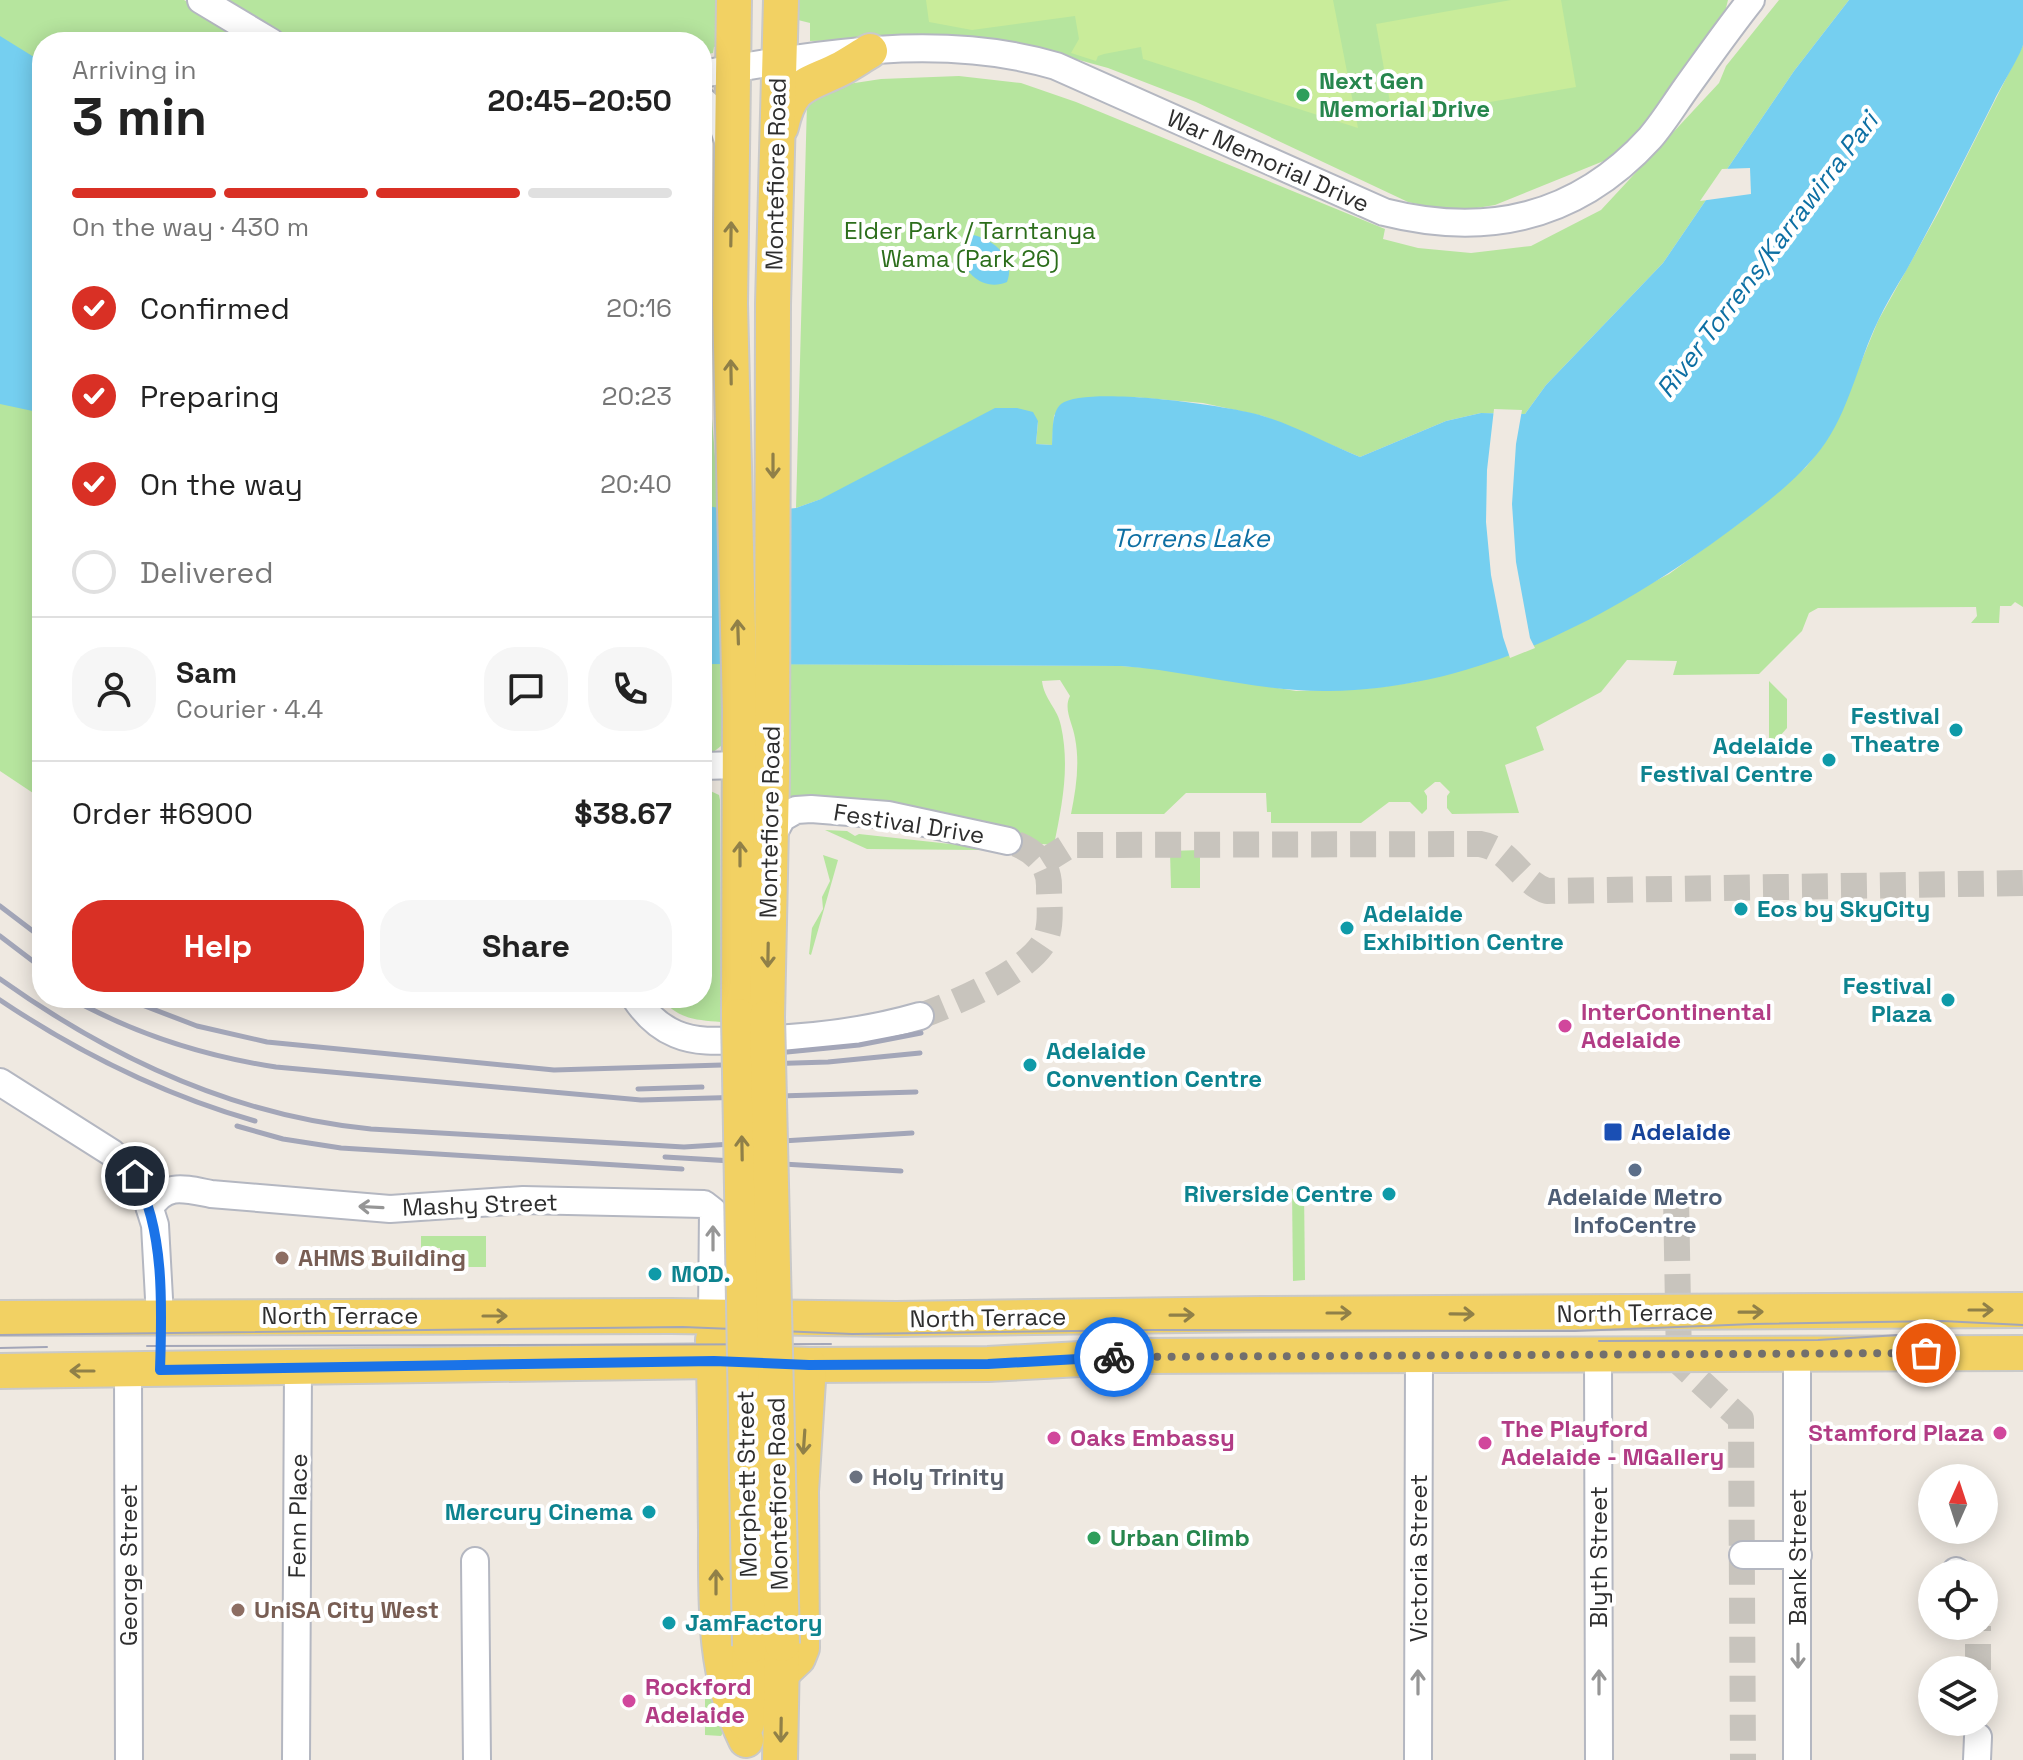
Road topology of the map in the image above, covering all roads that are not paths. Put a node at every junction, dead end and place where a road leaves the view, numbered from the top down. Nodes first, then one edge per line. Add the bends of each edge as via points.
1 (201, 0) edge
2 (734, 0) edge
3 (781, 0) edge
4 (1751, 0) edge
5 (254, 32) edge
6 (870, 51) junction
7 (779, 61) junction
8 (717, 71) edge
9 (712, 109) edge
10 (777, 146) junction
11 (731, 165) junction
12 (756, 709) junction
13 (740, 765) junction
14 (712, 766) edge
15 (772, 779) junction
16 (811, 809) junction
17 (770, 840) junction
18 (1008, 841) tunnel mouth
19 (644, 1008) edge
20 (753, 1016) junction
21 (920, 1016) tunnel mouth
22 (0, 1082) edge
23 (150, 1208) junction
24 (2023, 1310) edge
25 (1419, 1313) junction
26 (712, 1316) junction
27 (160, 1317) junction
28 (0, 1318) edge
29 (880, 1319) junction
30 (2023, 1353) edge
31 (1598, 1354) junction
32 (1797, 1354) junction
33 (1419, 1355) junction
34 (714, 1361) junction
35 (912, 1364) junction
36 (809, 1365) junction
37 (298, 1367) junction
38 (144, 1370) junction
39 (0, 1371) edge
40 (1743, 1555) dead end
41 (1798, 1555) junction
42 (475, 1561) dead end
43 (771, 1655) junction
44 (745, 1750) edge
45 (129, 1760) edge
46 (296, 1760) edge
47 (477, 1760) edge
48 (780, 1760) edge
49 (1418, 1760) edge
50 (1599, 1760) edge
51 (1797, 1760) edge

1 - 5 street
2 - 8 main road, Montefiore Road
3 - 7 main road, Montefiore Road
4 - 6 street, War Memorial Drive via 1657,129 1619,167 1561,203 1489,224 1416,220 1384,212 1031,58 981,50
6 - 7 street, War Memorial Drive
6 - 10 main road via 792,95
7 - 8 street, War Memorial Drive
7 - 10 main road, Montefiore Road
8 - 11 main road, Montefiore Road
9 - 11 street via 727,137
10 -> 12 main road, Montefiore Road
12 -> 11 main road, Montefiore Road via 730,304
12 - 13 main road, Montefiore Road
12 - 15 main road, Montefiore Road
13 - 14 street
20 -> 13 main road, Montefiore Road
15 - 16 street, Festival Drive via 784,799
15 - 17 main road, Montefiore Road
16 - 17 street, Festival Drive via 782,818
16 - 18 street, Festival Drive via 888,815
17 -> 20 main road, Montefiore Road
19 - 21 street via 662,1027 706,1041 790,1040
20 - 43 main road, Montefiore Road, bridge
22 - 23 street via 112,1153 135,1176
26 -> 23 street, Mashy Street via 713,1211 704,1204 523,1200 390,1209 186,1189 168,1190
23 - 27 street
25 -> 24 main road, North Terrace
29 -> 25 main road, North Terrace
25 - 33 main road
27 -> 26 main road, North Terrace
26 - 29 main road, North Terrace
26 - 34 main road
27 - 28 main road, North Terrace
27 - 38 main road
29 - 35 main road via 888,1342
30 - 32 main road, North Terrace
31 - 32 main road, North Terrace
31 - 33 main road, North Terrace
50 -> 31 street, Blyth Street
32 - 41 street, Bank Street
33 - 35 main road, North Terrace via 1136,1356
49 -> 33 street, Victoria Street
34 - 36 main road, North Terrace
34 - 37 main road, North Terrace
44 -> 34 main road via 726,1688 717,1632
35 - 36 main road, North Terrace
36 -> 43 main road via 801,1491 802,1648 798,1658
37 - 38 main road, North Terrace
37 - 46 street, Fenn Place
38 -> 39 main road, North Terrace
38 - 45 street, George Street
40 - 41 street
41 -> 51 street, Bank Street
42 - 47 street
43 - 44 main road
43 -> 48 main road

